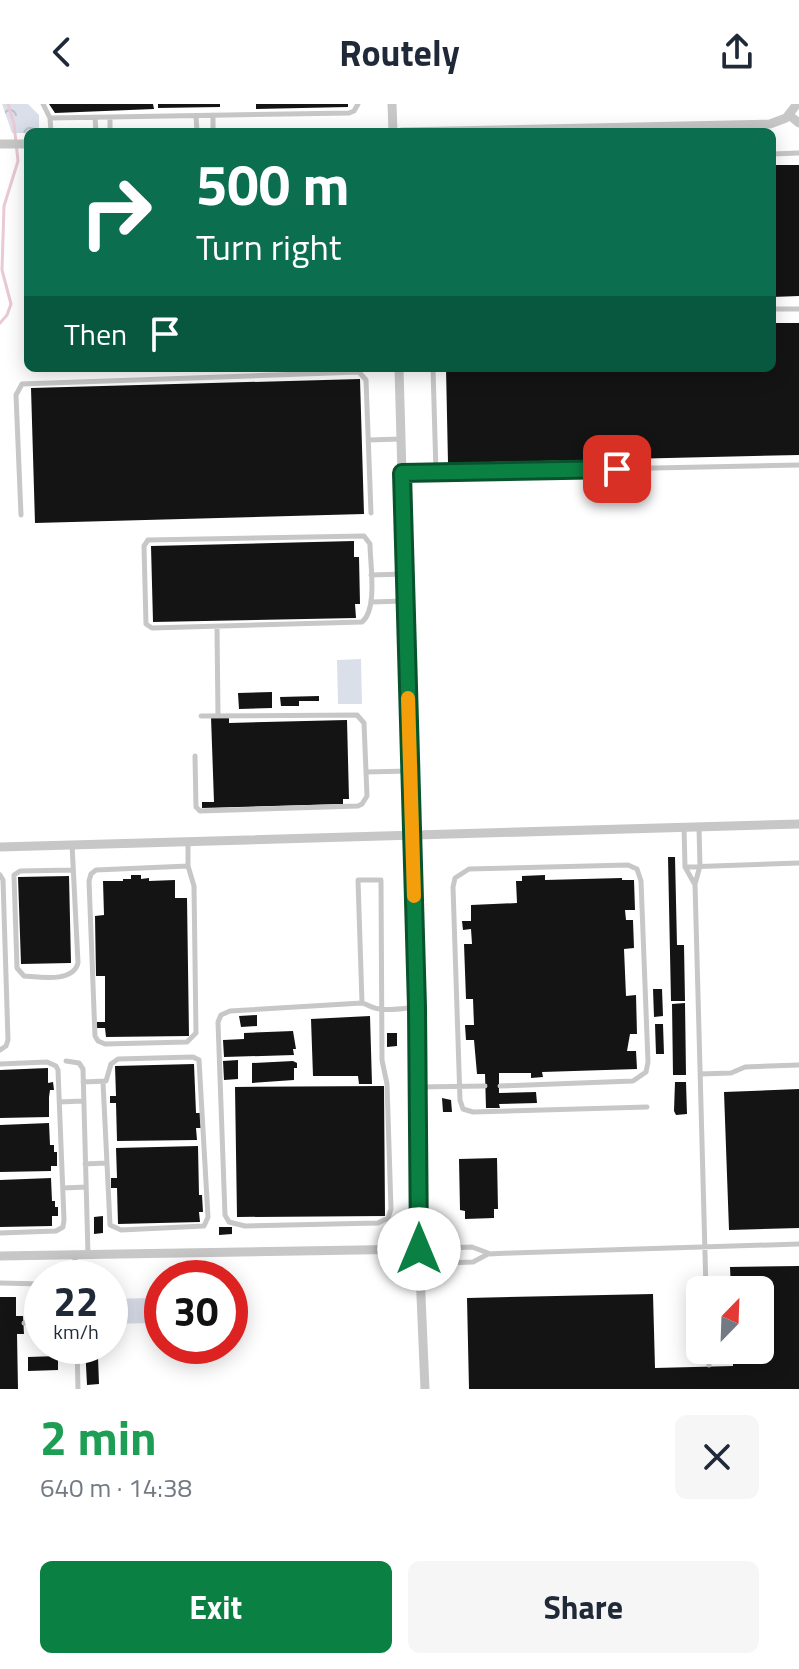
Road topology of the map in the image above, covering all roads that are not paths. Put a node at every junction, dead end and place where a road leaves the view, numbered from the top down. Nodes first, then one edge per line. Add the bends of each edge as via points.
1 (43, 104) edge
2 (358, 104) edge
3 (392, 104) edge
4 (797, 104) edge
5 (213, 115) junction
6 (789, 115) junction
7 (196, 116) junction
8 (95, 117) junction
9 (110, 117) junction
10 (50, 118) junction
11 (799, 123) edge
12 (51, 128) edge
13 (96, 128) edge
14 (110, 128) edge
15 (197, 128) edge
16 (213, 128) edge
17 (393, 128) edge
18 (670, 128) edge
19 (1, 144) edge
20 (24, 144) edge
21 (799, 153) edge
22 (776, 154) edge
23 (776, 309) edge
24 (799, 309) edge
25 (399, 372) edge
26 (433, 372) edge
27 (401, 439) junction
28 (368, 440) junction
29 (799, 465) edge
30 (402, 473) junction
31 (436, 473) junction
32 (371, 513) dead end
33 (21, 515) dead end
34 (405, 574) junction
35 (371, 575) junction
36 (405, 601) junction
37 (372, 602) junction
38 (217, 627) junction
39 (201, 716) dead end
40 (218, 716) junction
41 (195, 756) dead end
42 (410, 771) junction
43 (366, 772) junction
44 (799, 824) edge
45 (684, 827) junction
46 (699, 827) junction
47 (412, 835) junction
48 (188, 841) junction
49 (72, 844) junction
50 (0, 847) edge
51 (799, 863) edge
52 (188, 866) junction
53 (700, 866) junction
54 (685, 867) junction
55 (73, 870) junction
56 (0, 875) edge
57 (695, 884) junction
58 (362, 1003) junction
59 (417, 1007) junction
60 (384, 1008) junction
61 (0, 1050) edge
62 (66, 1061) dead end
63 (0, 1064) edge
64 (799, 1065) edge
65 (700, 1074) junction
66 (83, 1082) junction
67 (103, 1082) junction
68 (485, 1086) dead end
69 (500, 1086) dead end
70 (460, 1087) junction
71 (418, 1088) junction
72 (83, 1101) junction
73 (59, 1102) junction
74 (647, 1107) dead end
75 (106, 1163) junction
76 (85, 1164) junction
77 (86, 1187) junction
78 (63, 1188) junction
79 (0, 1233) edge
80 (799, 1244) edge
81 (705, 1247) junction
82 (419, 1249) junction
83 (88, 1254) junction
84 (488, 1254) junction
85 (75, 1255) junction
86 (0, 1256) edge
87 (75, 1260) edge
88 (419, 1264) junction
89 (706, 1276) edge
90 (0, 1283) edge
91 (24, 1284) edge
92 (77, 1364) edge
93 (78, 1389) edge
94 (425, 1389) edge

1 - 10 lane
2 - 5 lane via 349,113
3 - 17 street
4 - 6 street
5 - 7 lane
5 - 16 lane
6 - 11 street
6 - 18 street via 770,124
7 - 9 lane
7 - 15 lane
8 - 9 lane
8 - 10 lane
8 - 13 lane
9 - 14 lane
10 - 12 lane
19 - 20 street
21 - 22 lane
23 - 24 lane
25 - 27 street
26 - 31 lane
27 - 28 lane
27 - 30 street
28 - 32 lane
28 - 33 lane via 366,380 359,372 22,384 16,395
29 - 31 lane
30 - 31 lane
30 - 34 street
34 - 35 lane
34 - 36 street
35 - 37 lane
35 - 38 lane via 369,540 360,535 146,542 147,626
36 - 37 lane
36 - 42 street
37 - 38 lane via 368,617 357,623
38 - 40 lane
39 - 40 lane
40 - 43 lane via 357,715 364,723
41 - 43 lane via 196,807 202,811 358,806 367,796
42 - 43 lane
42 - 47 street
44 - 46 street
45 - 46 street
45 - 47 street
45 - 54 lane
46 - 53 lane
47 - 48 street
47 - 59 street
48 - 49 street
48 - 52 lane
49 - 50 street
49 - 55 lane
51 - 53 lane
52 - 52 lane via 194,886 196,1033 187,1042 98,1041 91,874
53 - 54 lane
53 - 57 lane
54 - 57 lane
55 - 55 lane via 76,969 65,976 24,976 17,968 14,875
56 - 61 lane via 8,1040
57 - 65 lane
58 - 60 lane
58 - 60 lane via 358,880 381,880
58 - 60 lane via 221,1015 229,1222 363,1224 388,1218
59 - 60 lane
59 - 71 street
62 - 66 lane via 82,1065
63 - 73 lane via 52,1063 58,1070
64 - 65 lane
65 - 81 lane
66 - 67 lane
66 - 72 lane
67 - 75 lane
67 - 75 lane via 118,1059 199,1060 206,1224 116,1229 109,1218
68 - 70 lane
69 - 70 lane via 633,1081 646,1072 641,881 635,867 469,869 455,878
70 - 71 lane
70 - 74 lane via 462,1106 473,1112
71 - 82 street
72 - 73 lane
72 - 76 lane
73 - 78 lane
75 - 76 lane
76 - 77 lane
77 - 78 lane
77 - 83 lane
78 - 79 lane via 61,1230
80 - 81 lane
81 - 84 lane
81 - 89 lane
82 - 83 street
82 - 84 lane via 472,1247
82 - 88 street
83 - 85 street
84 - 88 lane via 473,1262
85 - 86 street
85 - 87 lane
88 - 94 street
90 - 91 lane
92 - 93 lane

